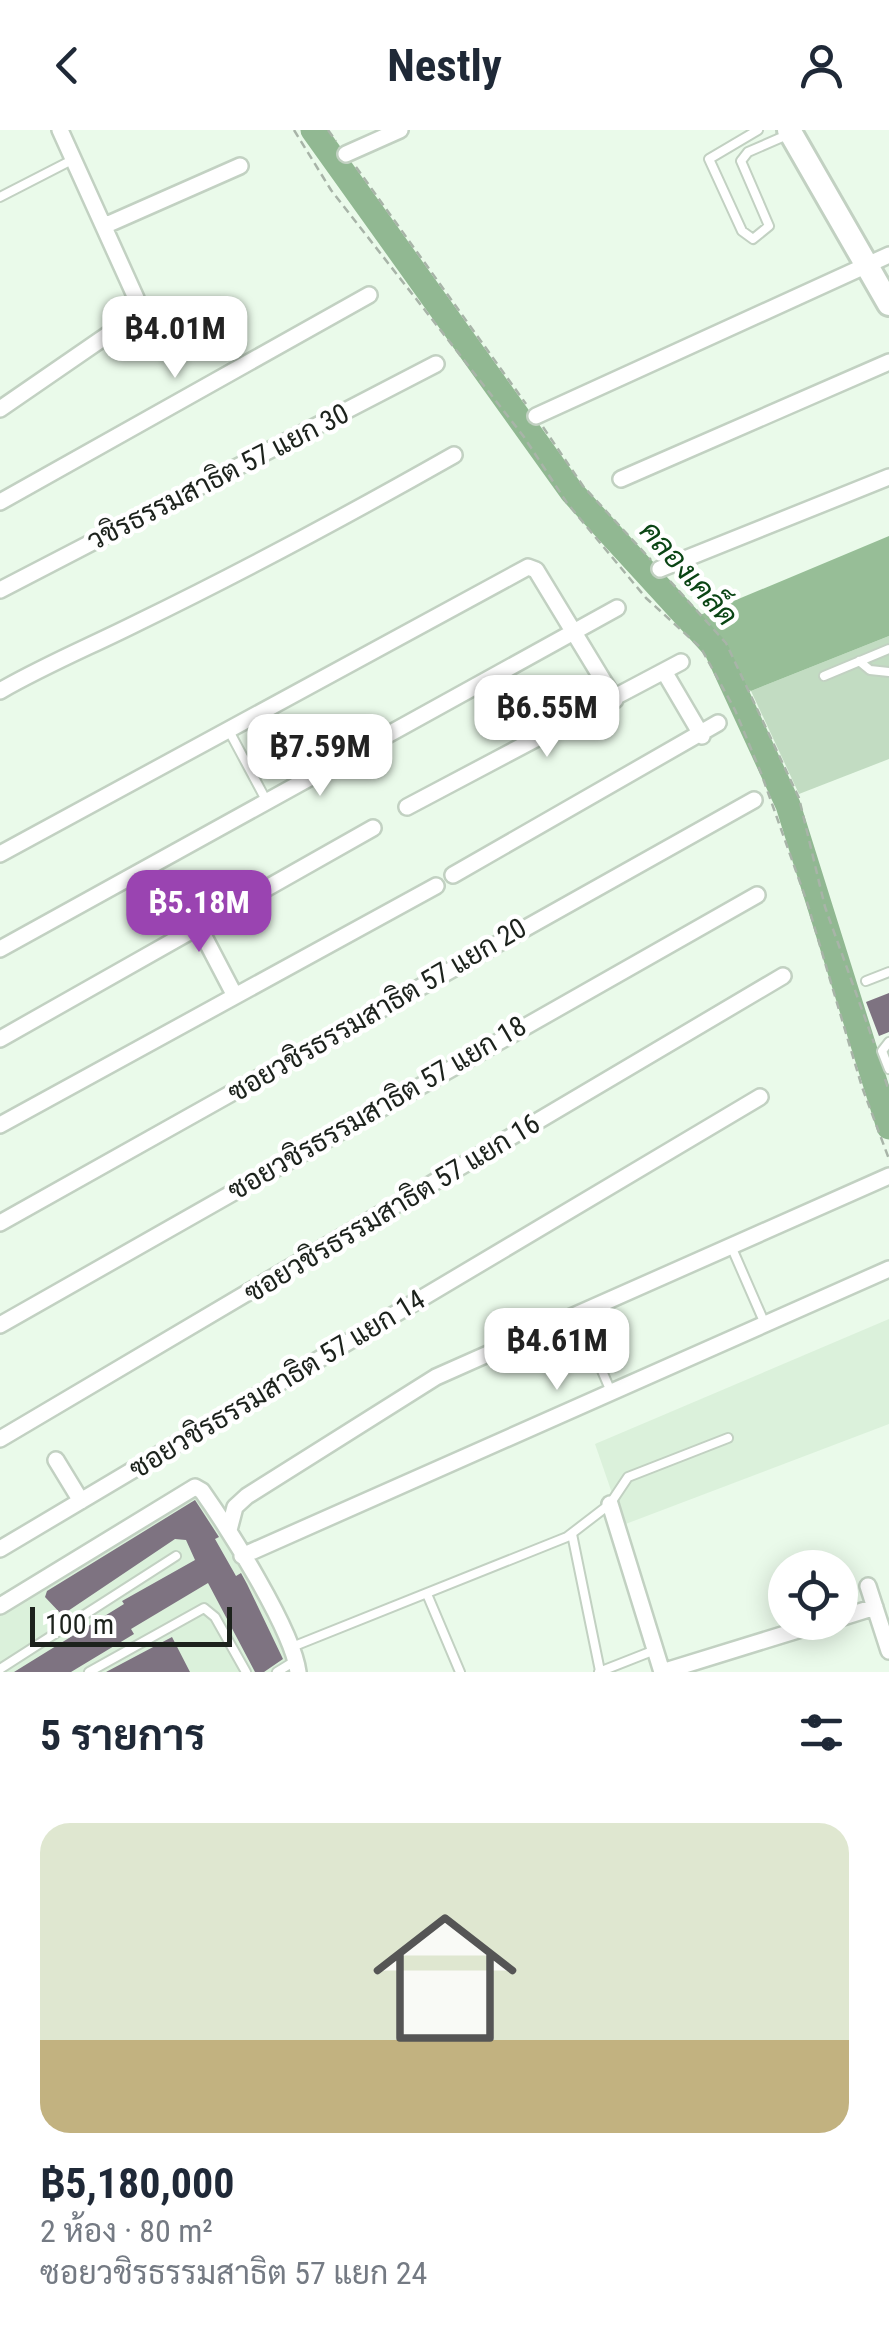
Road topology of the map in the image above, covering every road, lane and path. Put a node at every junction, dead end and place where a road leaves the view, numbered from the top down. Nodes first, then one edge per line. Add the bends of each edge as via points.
1 (60, 130) edge
2 (294, 130) edge
3 (328, 130) edge
4 (400, 130) edge
5 (758, 130) edge
6 (790, 132) edge
7 (346, 154) junction
8 (72, 159) junction
9 (240, 166) dead end
10 (0, 196) edge
11 (104, 226) junction
12 (878, 260) edge
13 (369, 295) dead end
14 (889, 304) edge
15 (889, 362) edge
16 (436, 364) dead end
17 (0, 409) edge
18 (536, 416) junction
19 (454, 455) dead end
20 (889, 477) edge
21 (621, 479) dead end
22 (0, 502) edge
23 (660, 569) junction
24 (0, 590) edge
25 (617, 608) dead end
26 (573, 632) junction
27 (889, 649) edge
28 (859, 661) junction
29 (681, 662) dead end
30 (665, 672) junction
31 (889, 672) edge
32 (824, 676) dead end
33 (0, 690) edge
34 (615, 700) junction
35 (718, 723) dead end
36 (228, 729) junction
37 (702, 736) junction
38 (754, 800) dead end
39 (267, 802) junction
40 (408, 807) dead end
41 (373, 828) dead end
42 (0, 854) edge
43 (453, 875) dead end
44 (436, 886) dead end
45 (757, 895) dead end
46 (200, 929) junction
47 (0, 948) edge
48 (889, 972) edge
49 (783, 976) dead end
50 (866, 981) dead end
51 (234, 994) junction
52 (0, 1039) edge
53 (889, 1042) edge
54 (876, 1051) dead end
55 (885, 1069) edge
56 (889, 1091) edge
57 (760, 1097) dead end
58 (0, 1125) edge
59 (889, 1159) edge
60 (889, 1176) edge
61 (0, 1223) edge
62 (731, 1246) junction
63 (889, 1269) edge
64 (578, 1314) junction
65 (0, 1325) edge
66 (765, 1325) junction
67 (612, 1394) junction
68 (0, 1438) edge
69 (728, 1438) dead end
70 (56, 1460) dead end
71 (81, 1501) junction
72 (610, 1504) junction
73 (228, 1530) junction
74 (572, 1534) junction
75 (0, 1549) edge
76 (176, 1556) dead end
77 (242, 1556) junction
78 (868, 1586) dead end
79 (428, 1594) junction
80 (0, 1606) edge
81 (875, 1607) junction
82 (858, 1612) edge
83 (768, 1639) edge
84 (655, 1650) junction
85 (889, 1651) edge
86 (296, 1660) edge
87 (0, 1668) edge
88 (89, 1672) edge
89 (246, 1672) edge
90 (277, 1672) edge
91 (460, 1672) edge
92 (600, 1672) edge
93 (662, 1672) edge

1 - 8 street
2 - 59 path via 567,503 646,598 702,648 736,710 771,802
3 - 7 path
4 - 7 street
5 - 6 lane via 709,158 742,231 754,239 769,226 741,161
6 - 12 street
7 - 18 path
8 - 10 lane
8 - 11 street
9 - 11 street
11 - 17 street via 138,314
12 - 14 street
12 - 18 street
13 - 22 street
15 - 21 street
16 - 24 street, วชิรธรรมสาธิต 57 แยก 30
18 - 23 path via 584,486
19 - 33 street
20 - 23 street
23 - 54 path via 726,642 799,798 825,907
25 - 26 street
26 - 34 street
26 - 36 street via 536,570 524,568
26 - 39 street
27 - 28 lane
28 - 31 lane
28 - 32 lane
29 - 30 street
30 - 34 street
30 - 37 street
34 - 40 street
35 - 37 street
36 - 39 lane
36 - 42 street
37 - 43 street
38 - 61 street, ซอยวชิรธรรมสาธิต 57 แยก 20
39 - 47 street
41 - 46 street
44 - 51 street
45 - 65 street, ซอยวชิรธรรมสาธิต 57 แยก 18
46 - 51 street
46 - 52 street
48 - 50 lane
49 - 68 street, ซอยวชิรธรรมสาธิต 57 แยก 16
51 - 58 street
53 - 55 lane via 882,1051
55 - 56 path
57 - 71 street, ซอยวชิรธรรมสาธิต 57 แยก 14
60 - 62 street
62 - 64 street
62 - 66 lane
63 - 66 street
64 - 67 lane
64 - 73 street via 424,1384 248,1496 235,1508
66 - 67 street
67 - 77 street
69 - 72 lane via 628,1477
70 - 71 street
71 - 75 street, ซอยวชิรธรรมสาธิต 57 แยก 14
72 - 74 lane
72 - 84 street
73 - 77 street
73 - 80 street via 202,1490 187,1488
74 - 79 lane
74 - 92 lane
76 - 87 lane
77 - 86 street
78 - 81 street
79 - 86 lane
79 - 91 lane
81 - 82 street
81 - 85 street
83 - 93 street
84 - 92 lane
84 - 93 street
86 - 90 lane
88 - 89 lane via 204,1608

